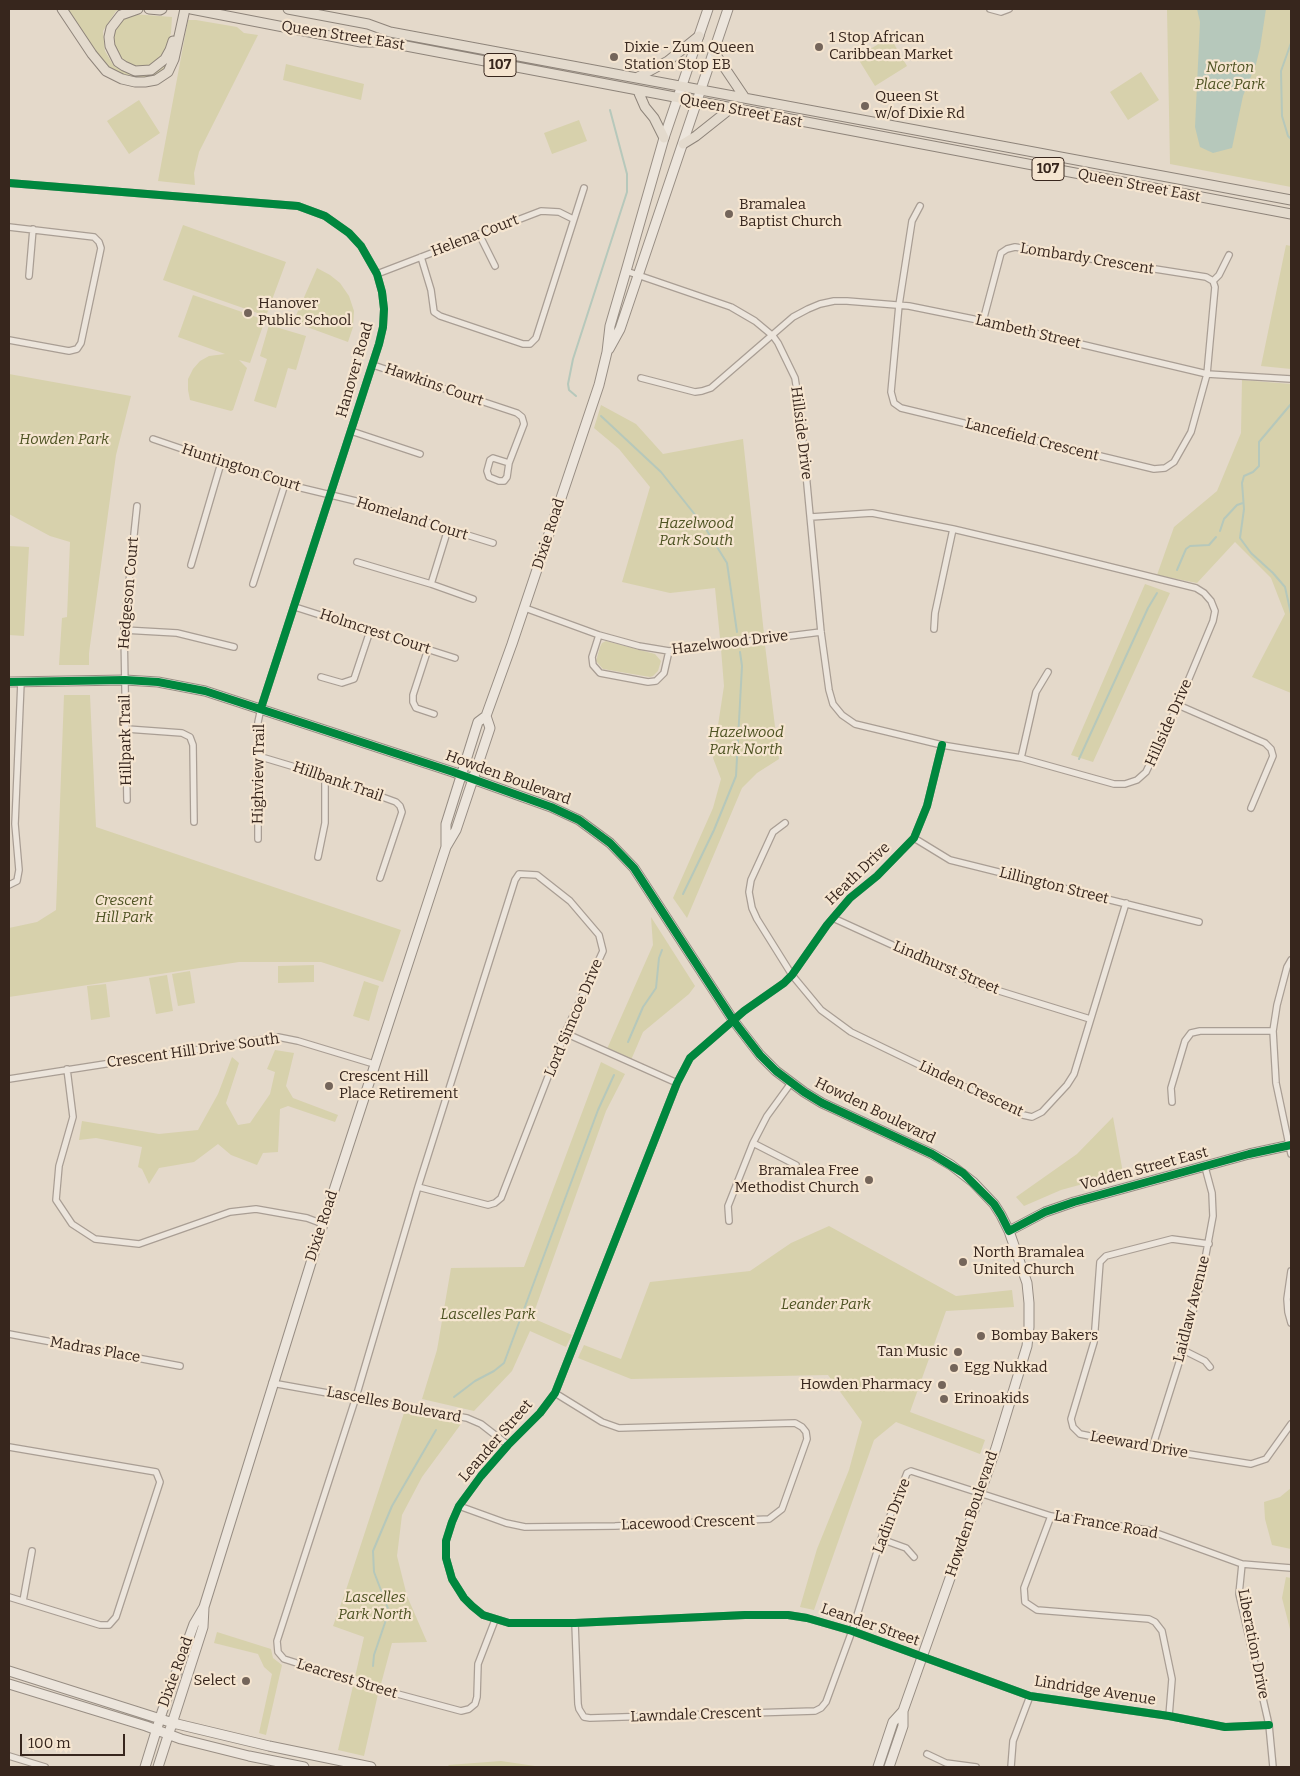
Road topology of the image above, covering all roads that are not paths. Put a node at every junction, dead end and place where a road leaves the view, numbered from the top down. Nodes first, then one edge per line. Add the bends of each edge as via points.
1 (62, 9) edge
2 (138, 9) edge
3 (149, 9) edge
4 (162, 9) edge
5 (179, 9) edge
6 (185, 9) edge
7 (194, 9) edge
8 (288, 9) edge
9 (319, 9) edge
10 (708, 9) edge
11 (728, 9) edge
12 (990, 9) edge
13 (1009, 9) edge
14 (368, 24) junction
15 (699, 36) junction
16 (714, 52) junction
17 (638, 77) junction
18 (682, 86) junction
19 (701, 89) junction
20 (638, 91) junction
21 (745, 98) junction
22 (678, 99) junction
23 (697, 102) junction
24 (730, 109) junction
25 (664, 138) junction
26 (683, 144) junction
27 (1086, 162) junction
28 (1050, 169) junction
29 (9, 183) edge
30 (584, 188) dead end
31 (1291, 200) edge
32 (920, 206) dead end
33 (1291, 214) edge
34 (573, 219) junction
35 (9, 227) edge
36 (33, 229) junction
37 (480, 234) junction
38 (1229, 255) dead end
39 (422, 257) junction
40 (495, 266) dead end
41 (626, 271) junction
42 (377, 274) junction
43 (638, 275) junction
44 (29, 276) dead end
45 (1214, 281) junction
46 (899, 305) junction
47 (983, 321) junction
48 (772, 336) junction
49 (9, 340) edge
50 (607, 352) junction
51 (373, 365) junction
52 (1207, 374) junction
53 (641, 378) dead end
54 (1291, 379) edge
55 (351, 431) junction
56 (153, 439) dead end
57 (420, 454) dead end
58 (221, 463) junction
59 (509, 463) junction
60 (285, 484) junction
61 (330, 495) junction
62 (137, 506) dead end
63 (811, 517) junction
64 (448, 529) junction
65 (953, 529) junction
66 (493, 543) dead end
67 (357, 562) dead end
68 (191, 565) dead end
69 (253, 584) dead end
70 (431, 584) junction
71 (473, 599) dead end
72 (295, 607) junction
73 (525, 608) junction
74 (934, 629) dead end
75 (124, 630) junction
76 (370, 631) junction
77 (822, 632) junction
78 (599, 636) junction
79 (234, 647) dead end
80 (428, 649) junction
81 (669, 651) junction
82 (455, 658) dead end
83 (1048, 672) dead end
84 (321, 677) dead end
85 (125, 680) junction
86 (9, 682) edge
87 (21, 682) junction
88 (1178, 705) junction
89 (261, 708) junction
90 (434, 714) dead end
91 (486, 716) junction
92 (127, 729) junction
93 (942, 745) junction
94 (258, 756) junction
95 (1021, 758) junction
96 (461, 775) junction
97 (325, 776) junction
98 (473, 779) junction
99 (127, 800) dead end
100 (1251, 808) dead end
101 (194, 822) dead end
102 (785, 823) dead end
103 (914, 838) junction
104 (258, 839) dead end
105 (446, 847) junction
106 (318, 857) dead end
107 (380, 878) dead end
108 (9, 885) edge
109 (1126, 903) junction
110 (833, 918) junction
111 (1199, 922) dead end
112 (1291, 960) edge
113 (792, 975) junction
114 (1090, 1019) junction
115 (733, 1020) junction
116 (1273, 1031) junction
117 (565, 1033) junction
118 (374, 1064) junction
119 (67, 1069) junction
120 (9, 1079) edge
121 (677, 1083) junction
122 (791, 1083) junction
123 (1172, 1102) dead end
124 (752, 1143) junction
125 (1291, 1148) edge
126 (796, 1165) dead end
127 (1206, 1167) junction
128 (418, 1186) junction
129 (729, 1221) dead end
130 (323, 1224) junction
131 (1009, 1231) junction
132 (1208, 1244) junction
133 (1291, 1271) edge
134 (1291, 1323) edge
135 (9, 1334) edge
136 (1183, 1350) junction
137 (180, 1366) dead end
138 (1210, 1367) dead end
139 (272, 1383) junction
140 (555, 1393) junction
141 (356, 1397) junction
142 (1291, 1424) edge
143 (508, 1445) junction
144 (9, 1447) edge
145 (1152, 1448) junction
146 (980, 1493) junction
147 (459, 1506) junction
148 (1051, 1516) junction
149 (881, 1539) junction
150 (32, 1551) dead end
151 (914, 1557) dead end
152 (1242, 1564) junction
153 (1291, 1568) edge
154 (9, 1597) edge
155 (23, 1601) junction
156 (204, 1607) junction
157 (495, 1620) junction
158 (576, 1623) junction
159 (852, 1632) junction
160 (922, 1658) junction
161 (9, 1670) edge
162 (9, 1684) edge
163 (1030, 1696) junction
164 (903, 1712) junction
165 (1169, 1716) junction
166 (160, 1719) junction
167 (173, 1723) junction
168 (1269, 1725) junction
169 (156, 1730) junction
170 (169, 1734) junction
171 (927, 1754) dead end
172 (9, 1756) edge
173 (44, 1767) edge
174 (145, 1767) edge
175 (158, 1767) edge
176 (304, 1767) edge
177 (371, 1767) edge
178 (878, 1767) edge
179 (889, 1767) edge
180 (976, 1767) edge
181 (1010, 1767) edge
182 (1272, 1767) edge

1 - 6 main road via 106,71 122,79 140,82 156,80 168,72
2 - 5 main road via 118,18 110,28 109,37 111,51 118,62 140,72 151,70 168,55
3 - 4 main road
7 - 20 main road, Queen Street East / 107
8 - 14 main road, Queen Street East / 107
9 - 14 main road via 356,16
10 - 15 main road, Dixie Road
11 - 16 main road, Dixie Road
12 - 13 street via 1001,12
14 - 17 main road, Queen Street East / 107 via 390,32
15 - 17 main road via 668,61
15 - 18 main road, Dixie Road
16 - 19 main road, Dixie Road
16 - 21 main road
17 - 18 main road, Queen Street East / 107
18 - 19 main road, Queen Street East / 107
18 - 22 main road, Dixie Road
19 - 21 main road, Queen Street East / 107
19 - 23 main road, Dixie Road
20 - 22 main road, Queen Street East / 107
20 - 25 main road
21 - 27 main road, Queen Street East / 107
22 - 23 main road, Queen Street East / 107
22 - 25 main road, Dixie Road
23 - 24 main road, Queen Street East / 107
23 - 26 main road, Dixie Road
24 - 26 main road
24 - 28 main road, Queen Street East / 107
25 - 41 main road, Dixie Road
26 - 43 main road, Dixie Road
27 - 28 main road via 1079,166 1022,157 1024,162
27 - 31 main road, Queen Street East / 107
28 - 33 main road, Queen Street East / 107
29 - 42 street, Hanover Road via 298,206 324,216 349,233 361,246
30 - 34 street
32 - 46 street, Lancefield Crescent via 912,221
34 - 37 street, Helena Court via 559,212 541,211
34 - 39 street via 536,338 530,344 434,312
35 - 36 street
36 - 44 street
36 - 49 street via 94,237 99,242 101,248 81,343 77,349 69,351
37 - 39 street, Helena Court
37 - 40 street
38 - 45 street
39 - 42 street, Helena Court
41 - 43 street, Hillside Drive
41 - 50 main road, Dixie Road via 610,326
42 - 51 street, Hanover Road via 384,309
43 - 48 street, Hillside Drive via 732,307
43 - 50 main road, Dixie Road via 620,329
45 - 47 street, Lombardy Crescent via 1206,277 1015,247 1000,253
45 - 52 street
46 - 47 street, Lambeth Street
46 - 48 street, Lambeth Street via 847,301 820,304 793,317
46 - 52 street, Lancefield Crescent via 891,392 894,402 901,408 1154,469 1165,468 1174,462 1191,432
47 - 52 street, Lambeth Street
48 - 53 street, Lambeth Street via 710,388 702,391
48 - 63 street, Hillside Drive via 795,378
50 - 73 main road, Dixie Road
51 - 55 street, Hanover Road
51 - 59 street, Hawkins Court via 517,413 524,424
52 - 54 street, Lambeth Street
55 - 57 street
55 - 61 street, Hanover Road
56 - 58 street, Huntington Court
58 - 60 street, Huntington Court
58 - 68 street
59 - 59 street via 496,458 490,460 489,477 504,481
60 - 61 street, Huntington Court
60 - 69 street
61 - 64 street, Homeland Court
61 - 72 street, Hanover Road
62 - 75 street, Hedgeson Court
63 - 65 street, Hillside Drive via 872,513
63 - 77 street, Hillside Drive
64 - 66 street, Homeland Court
64 - 70 street
65 - 74 street
65 - 88 street, Hillside Drive via 1196,588 1204,593 1215,611 1213,621
67 - 70 street
70 - 71 street
72 - 76 street, Holmcrest Court
72 - 89 street, Hanover Road
73 - 78 street, Hazelwood Drive
73 - 91 main road, Dixie Road
75 - 79 street via 177,633
75 - 85 street, Hedgeson Court
76 - 80 street, Holmcrest Court
76 - 84 street via 354,678 342,683
77 - 81 street, Hazelwood Drive
77 - 93 street, Hillside Drive via 829,690 833,704 842,715 855,724
78 - 81 street, Hazelwood Drive
78 - 81 street via 592,657 593,665 600,673 656,681 664,673
80 - 82 street, Holmcrest Court
80 - 90 street via 413,702 416,708
83 - 95 street via 1036,692
85 - 87 main road, Howden Boulevard
85 - 89 main road, Howden Boulevard via 205,690
85 - 92 street, Hillpark Trail
86 - 87 main road, Howden Boulevard
87 - 108 street via 15,824 20,870 17,881
88 - 95 street, Hillside Drive via 1146,772 1137,780 1114,784
88 - 100 street via 1265,743 1271,749 1273,756
89 - 94 street, Highview Trail via 257,726
89 - 96 main road, Howden Boulevard
91 - 96 main road, Dixie Road via 478,722
91 - 98 main road, Dixie Road via 490,728
92 - 99 street, Hillpark Trail
92 - 101 street via 182,733 190,737 193,745
93 - 95 street, Hillside Drive
93 - 103 street, Heath Drive via 927,806
94 - 97 street, Hillbank Trail
94 - 104 street, Highview Trail
96 - 98 main road, Howden Boulevard
96 - 105 main road, Dixie Road via 446,824
97 - 106 street via 326,823
97 - 107 street, Hillbank Trail via 400,806 402,812
98 - 105 main road, Dixie Road via 456,830
98 - 115 main road, Howden Boulevard via 565,813 610,843 644,881
102 - 113 street via 773,832 751,880 749,892 757,919
103 - 109 street, Lillington Street via 950,860
103 - 110 street, Heath Drive
105 - 118 main road, Dixie Road
109 - 111 street, Lillington Street
109 - 114 street, Linden Crescent
110 - 113 street, Heath Drive
110 - 114 street, Lindhurst Street via 980,985
112 - 116 street via 1277,1005
113 - 114 street, Linden Crescent via 821,1010 851,1032 1032,1117 1042,1112 1074,1074
113 - 115 street, Heath Drive
115 - 121 street, Leander Street via 690,1058
115 - 122 main road, Howden Boulevard via 760,1055
116 - 123 street via 1191,1033 1185,1040 1171,1088
116 - 125 street via 1276,1083
117 - 121 street
117 - 128 street, Lord Simcoe Drive via 501,1198 488,1205
117 - 128 street, Lord Simcoe Drive via 603,951 599,935 570,901 537,875 519,874
118 - 119 street, Crescent Hill Drive South via 278,1037
118 - 130 main road, Dixie Road
119 - 120 street, Crescent Hill Drive South
119 - 130 street via 73,1117 59,1166 56,1200 72,1224 95,1239 139,1244 230,1212 256,1209
121 - 140 street, Leander Street
122 - 124 street
122 - 131 main road, Howden Boulevard via 822,1103 932,1154 964,1173 994,1204
124 - 126 street
124 - 129 street via 728,1206
125 - 127 main road, Vodden Street East via 1256,1152
127 - 131 main road, Vodden Street East via 1058,1207
127 - 132 street, Laidlaw Avenue via 1213,1216
128 - 141 street, Lord Simcoe Drive
130 - 139 main road, Dixie Road
131 - 146 main road, Howden Boulevard via 1027,1283 1030,1327 1018,1377
132 - 136 street, Laidlaw Avenue
132 - 145 street, Leeward Drive via 1172,1239 1106,1256 1100,1262 1094,1342 1071,1419 1073,1428 1080,1434
133 - 134 street via 1287,1299
135 - 137 street, Madras Place
136 - 138 street
136 - 145 street, Laidlaw Avenue
139 - 141 street, Lascelles Boulevard
139 - 156 main road, Dixie Road
140 - 143 street, Leander Street
140 - 147 street, Lacewood Crescent via 602,1422 619,1428 795,1423 806,1432 807,1439 782,1509 769,1519 525,1527
141 - 143 street, Lascelles Boulevard via 467,1418 481,1424
141 - 157 street, Leacrest Street via 277,1641 278,1652 284,1659 424,1703 461,1711 475,1704 478,1664
142 - 145 street, Leeward Drive via 1266,1459 1250,1464
143 - 147 street, Leander Street
144 - 155 street via 156,1472 160,1482 116,1617 109,1625
146 - 148 street, La France Road
146 - 149 street, Ladin Drive via 911,1470
146 - 160 main road, Howden Boulevard
147 - 157 street, Leander Street via 446,1541 446,1558 452,1579 472,1606
148 - 152 street, La France Road via 1148,1530
148 - 165 street via 1024,1588 1025,1602 1037,1610 1156,1622 1162,1631 1172,1679
149 - 151 street via 906,1548
149 - 159 street, Ladin Drive
150 - 155 street
152 - 153 street, La France Road
152 - 168 street, Liberation Drive via 1239,1594
154 - 155 street
156 - 166 main road, Dixie Road via 194,1624
156 - 167 main road, Dixie Road via 203,1627
157 - 158 street, Leander Street via 520,1624
158 - 159 street, Leander Street via 788,1616 807,1618
158 - 159 street, Lawndale Crescent via 578,1704 584,1717 590,1718 815,1711 826,1702
159 - 160 street, Leander Street
160 - 163 street, Lindridge Avenue
160 - 164 main road, Howden Boulevard
161 - 166 main road
162 - 169 main road
163 - 165 street, Lindridge Avenue
163 - 181 street via 1013,1741
164 - 178 main road, Howden Boulevard via 893,1722
164 - 179 main road, Howden Boulevard via 903,1726
165 - 168 street, Lindridge Avenue via 1225,1727
166 - 167 main road
166 - 169 main road, Dixie Road
167 - 170 main road, Dixie Road
167 - 177 main road
168 - 182 street, Liberation Drive
169 - 170 main road
169 - 174 main road, Dixie Road
170 - 175 main road, Dixie Road
170 - 176 main road
171 - 180 street via 946,1763
172 - 173 street

